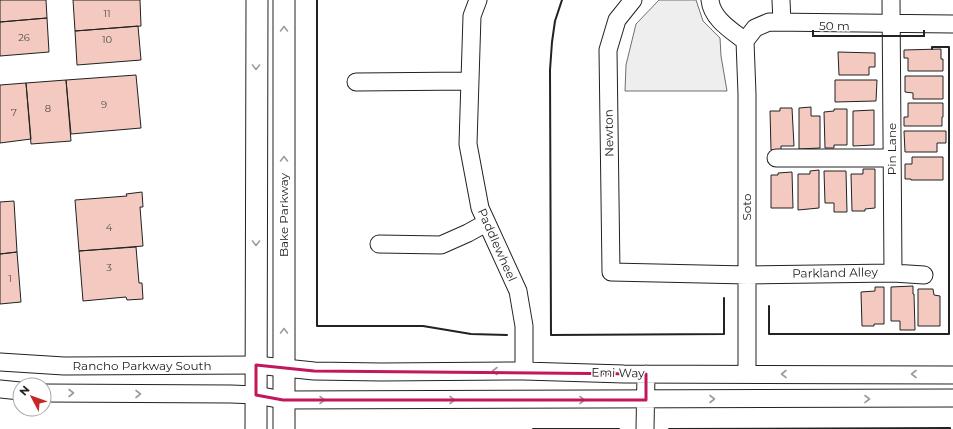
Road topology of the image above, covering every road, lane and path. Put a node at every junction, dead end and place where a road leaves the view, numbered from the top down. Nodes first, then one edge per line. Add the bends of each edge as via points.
1 (257, 0) edge
2 (284, 0) edge
3 (478, 0) edge
4 (632, 0) edge
5 (710, 0) edge
6 (781, 0) edge
7 (891, 0) edge
8 (782, 22) junction
9 (891, 24) junction
10 (953, 24) edge
11 (745, 41) junction
12 (470, 81) junction
13 (356, 82) dead end
14 (776, 158) dead end
15 (892, 158) junction
16 (486, 223) junction
17 (379, 244) dead end
18 (611, 272) joint
19 (893, 273) junction
20 (747, 274) junction
21 (924, 275) dead end
22 (0, 362) edge
23 (256, 365) junction
24 (284, 367) junction
25 (524, 371) junction
26 (646, 374) junction
27 (747, 374) junction
28 (953, 375) edge
29 (0, 389) edge
30 (12, 390) edge
31 (52, 393) edge
32 (256, 395) junction
33 (953, 398) edge
34 (284, 400) junction
35 (646, 400) junction
36 (256, 429) edge
37 (284, 429) edge
38 (645, 429) edge

1 -> 23 main road
24 -> 2 main road, Bake Parkway
3 - 12 street, Paddlewheel via 472,16
4 - 18 street, Newton via 617,20 608,50
5 - 11 street via 711,8 722,23
6 - 8 street
7 - 9 street, Pin Lane
8 - 9 street
8 - 11 street via 769,22 754,28
9 - 10 street
9 - 15 street, Pin Lane
11 - 20 street, Soto
12 - 13 street
12 - 16 street, Paddlewheel via 468,144 480,208
14 - 15 street
15 - 19 street, Pin Lane
16 - 17 street via 441,245
16 - 25 street, Paddlewheel via 518,291 524,326
18 - 20 street, Parkland Alley
19 - 20 street, Parkland Alley
19 - 21 street, Parkland Alley
20 - 27 street, Soto
22 - 23 street, Rancho Parkway South via 64,366
23 - 24 street, Rancho Parkway South
23 - 32 main road
25 -> 24 street, Emi Way via 373,372 314,371
24 - 34 main road, Bake Parkway
25 - 26 street, Emi Way
26 - 27 street, Emi Way
26 - 35 street
28 -> 27 street, Emi Way
29 - 30 street
31 -> 32 street
32 - 34 street
32 - 36 main road
35 -> 33 street
34 -> 35 street
34 - 37 main road, Bake Parkway
35 - 38 street

